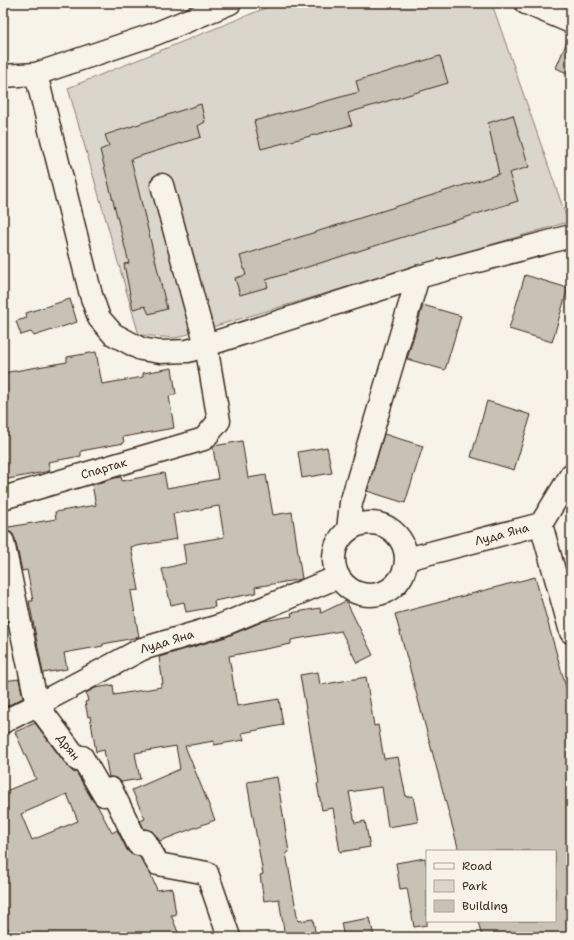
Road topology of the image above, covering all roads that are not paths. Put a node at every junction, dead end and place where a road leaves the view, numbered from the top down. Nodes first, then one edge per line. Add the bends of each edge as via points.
1 (230, 3) edge
2 (526, 3) edge
3 (571, 22) edge
4 (36, 74) junction
5 (3, 76) edge
6 (162, 185) dead end
7 (571, 236) edge
8 (418, 278) junction
9 (206, 346) junction
10 (571, 474) edge
11 (3, 498) edge
12 (541, 524) junction
13 (348, 530) junction
14 (3, 542) edge
15 (407, 559) junction
16 (338, 577) junction
17 (571, 632) edge
18 (37, 705) junction
19 (3, 722) edge
20 (229, 937) edge

1 - 4 street via 155,34
2 - 3 street
4 - 5 street
4 - 9 street via 99,318 112,334 141,349 160,352 188,351
6 - 9 street
7 - 8 street
8 - 9 street
8 - 13 street via 351,503
9 - 11 street, Спартак via 220,421 204,439
10 - 12 street, Луда Яна
12 - 15 street, Луда Яна
12 - 17 street
13 - 15 street via 363,523 379,523 394,530 404,543
13 - 16 street via 339,540 334,552 334,565
14 - 18 street, Дрян
15 - 16 street via 402,578 389,591 370,596 352,591
16 - 18 street, Луда Яна via 222,625 142,649
18 - 19 street, Луда Яна
18 - 20 street, Дрян via 78,760 82,757 104,795 111,789 138,844 145,841 158,864 207,873

